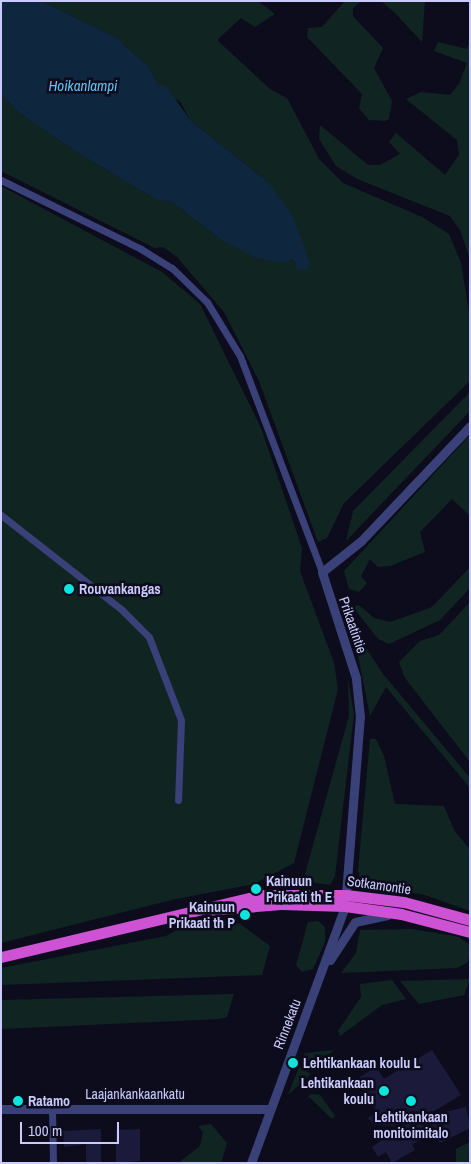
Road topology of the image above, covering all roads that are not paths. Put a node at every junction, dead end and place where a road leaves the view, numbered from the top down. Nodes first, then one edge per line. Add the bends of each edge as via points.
1 (1, 180) edge
2 (470, 426) edge
3 (1, 515) edge
4 (322, 572) junction
5 (178, 800) dead end
6 (345, 900) junction
7 (395, 913) junction
8 (470, 920) edge
9 (470, 932) edge
10 (1, 957) edge
11 (326, 964) junction
12 (1, 1109) edge
13 (52, 1109) junction
14 (268, 1109) junction
15 (53, 1163) edge
16 (251, 1163) edge

1 - 4 street via 154,257 194,286 240,356
2 - 4 street via 361,540
3 - 5 street via 122,610 149,637 181,720
4 - 6 street, Prikaatintie via 356,678 360,717
6 - 7 highway, Sotkamontie
6 - 8 highway, Sotkamontie via 404,902
6 - 10 highway, Sotkamontie via 262,895
6 - 11 street, Rinnekatu
7 - 9 highway, Sotkamontie
7 - 11 street via 356,922
11 - 14 street, Rinnekatu
12 - 13 street, Laajankankaankatu
13 - 14 street, Laajankankaankatu
13 - 15 street
14 - 16 street, Rinnekatu

